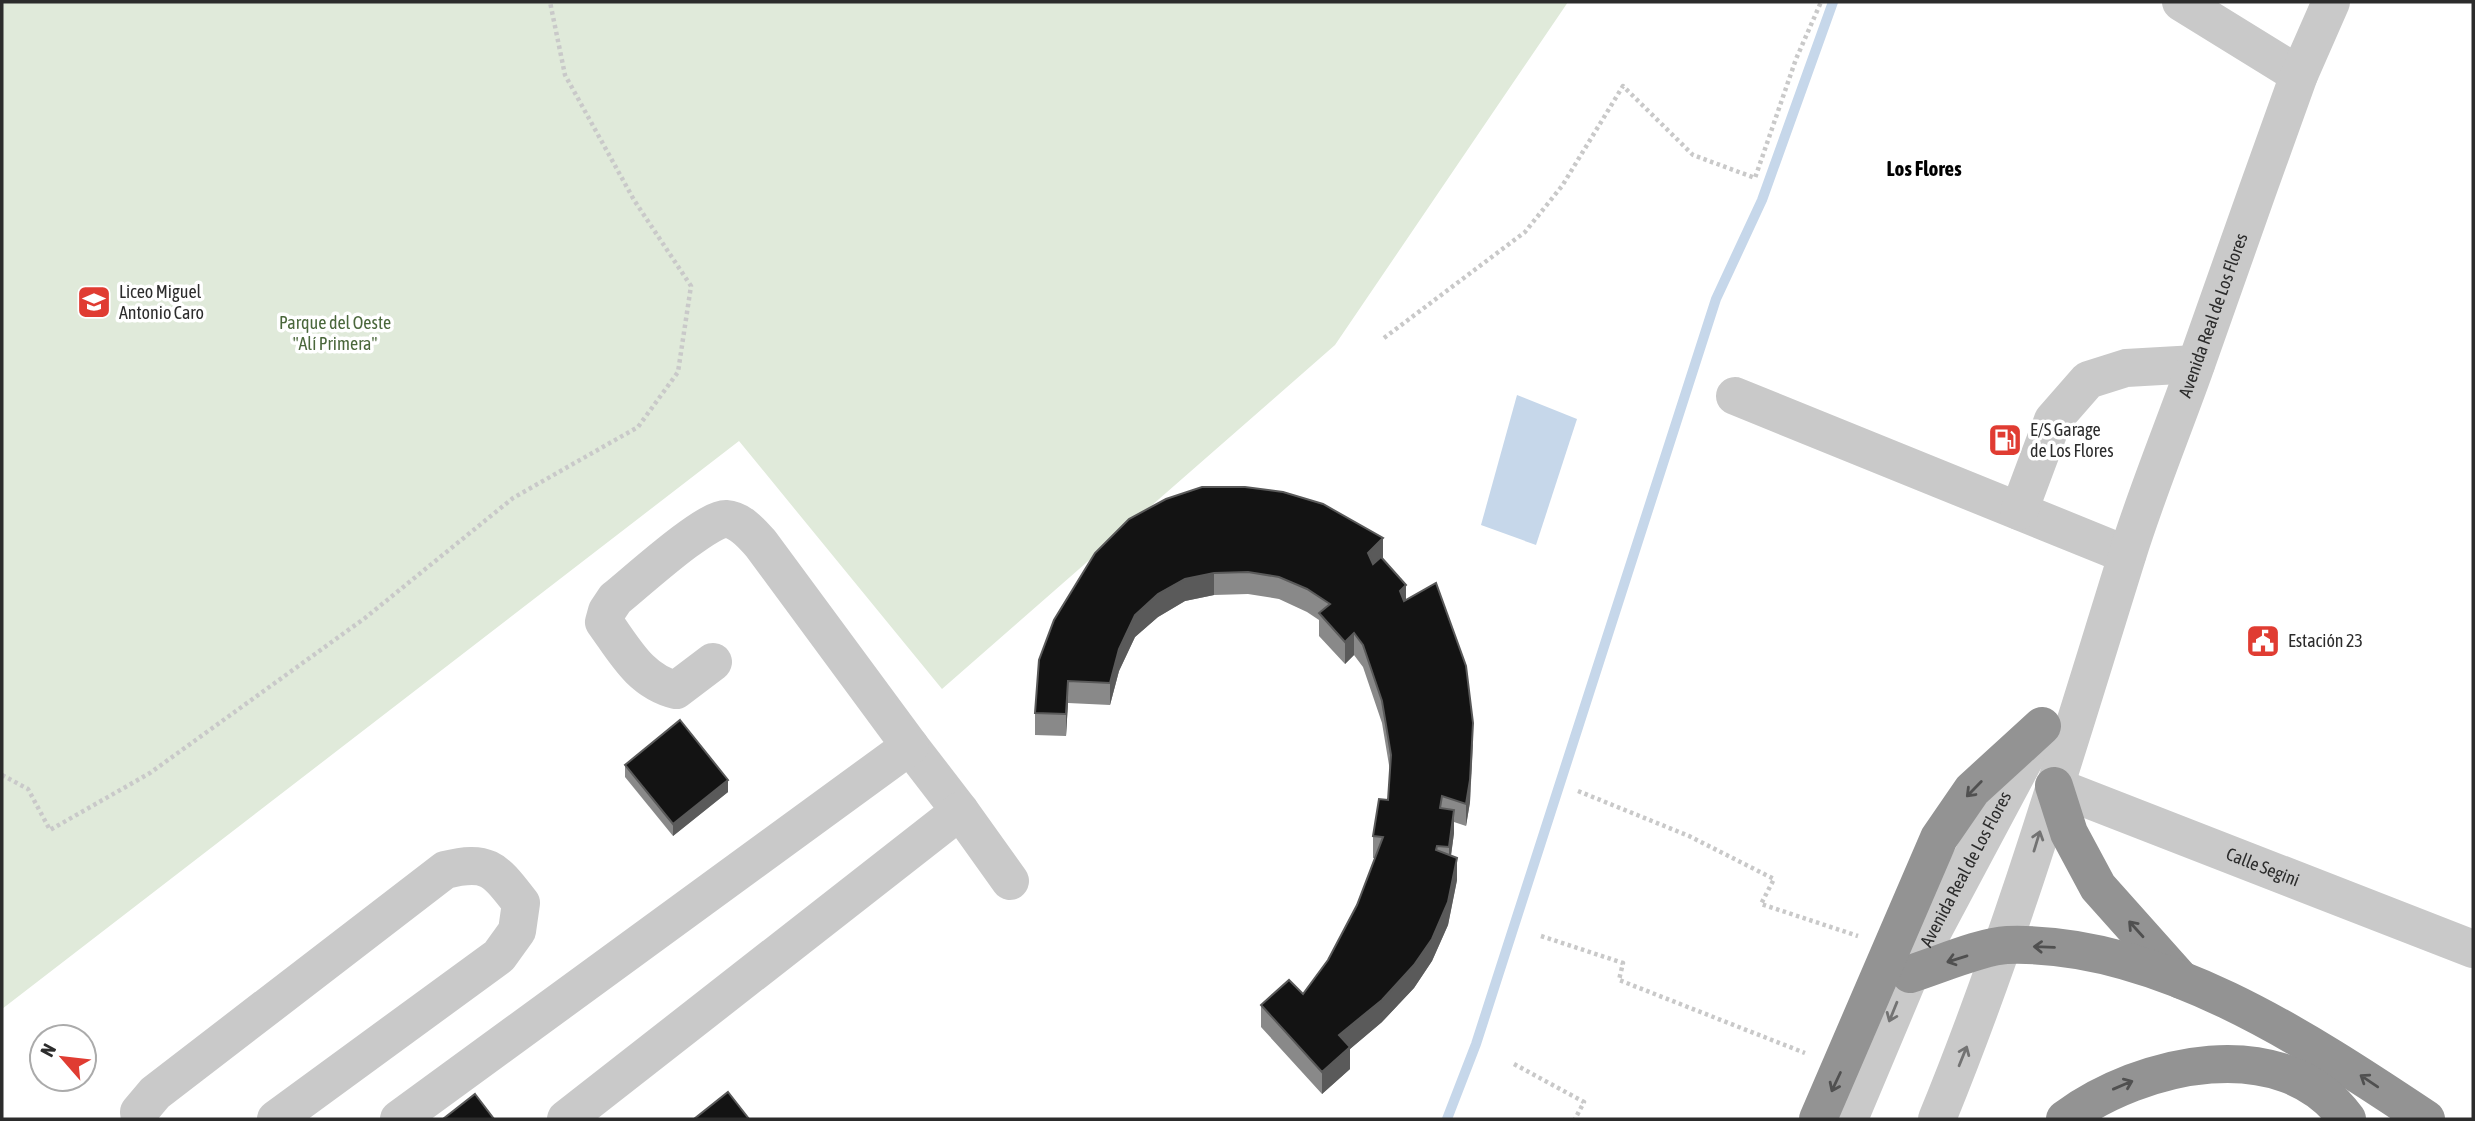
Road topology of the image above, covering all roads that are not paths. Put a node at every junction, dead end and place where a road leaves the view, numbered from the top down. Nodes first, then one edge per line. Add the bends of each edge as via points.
1 (2181, 2) edge
2 (2331, 2) edge
3 (2299, 75) junction
4 (2196, 364) junction
5 (1735, 396) dead end
6 (2019, 511) junction
7 (2127, 555) junction
8 (2106, 632) junction
9 (713, 662) dead end
10 (2042, 726) joint
11 (910, 746) junction
12 (2054, 786) junction
13 (960, 811) junction
14 (1010, 881) dead end
15 (2004, 945) junction
16 (2473, 949) edge
17 (1901, 960) junction
18 (2181, 980) junction
19 (140, 1119) edge
20 (276, 1119) edge
21 (399, 1119) edge
22 (565, 1119) edge
23 (1818, 1119) edge
24 (1849, 1119) edge
25 (1937, 1119) edge
26 (2065, 1119) edge
27 (2347, 1119) edge
28 (2426, 1119) edge

1 - 3 street
2 - 3 street, Avenida Real de Los Flores
3 - 4 street, Avenida Real de Los Flores
4 - 6 street via 2126,368 2088,380 2053,420
4 - 7 street, Avenida Real de Los Flores
5 - 6 street
6 - 7 street
7 - 8 street, Avenida Real de Los Flores
8 - 10 street, Avenida Real de Los Flores
8 - 12 street, Avenida Real de Los Flores
9 - 11 street via 676,690 656,685 640,673 604,622 615,599 707,524 726,519 746,527 761,544
10 -> 17 highway via 1972,790 1939,838
11 - 13 street
11 - 21 street
15 -> 12 street, Avenida Real de Los Flores
12 - 16 street, Calle Segini
18 -> 12 highway via 2098,887 2069,833
13 - 14 street
13 - 22 street
15 -> 17 highway
18 -> 15 highway via 2074,948
25 -> 15 street, Avenida Real de Los Flores
17 -> 23 highway
17 -> 24 street
28 -> 18 highway via 2278,1024
19 - 20 street via 139,1112 155,1093 445,870 467,864 496,871 521,903 517,931 499,957
26 -> 27 highway via 2131,1081 2166,1070 2236,1065 2264,1067 2304,1080

